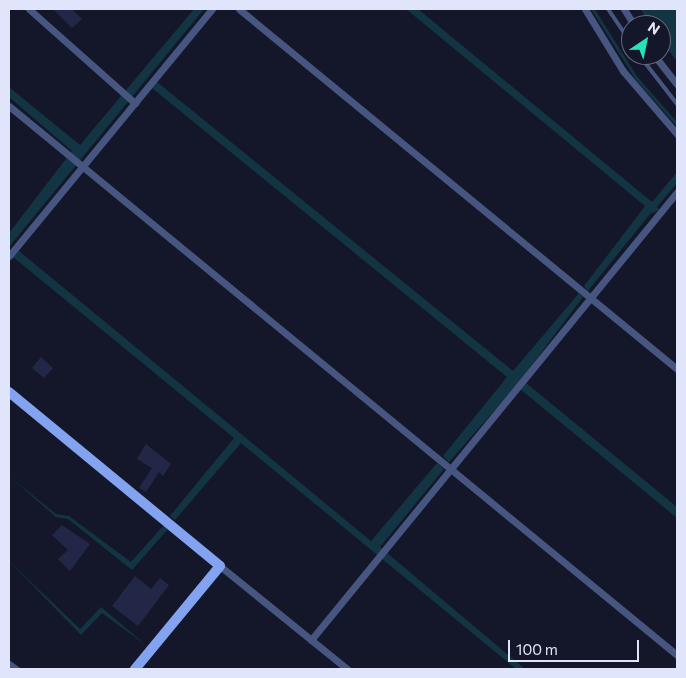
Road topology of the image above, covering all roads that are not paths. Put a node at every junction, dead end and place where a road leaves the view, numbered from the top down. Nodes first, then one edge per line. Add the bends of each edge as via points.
1 (30, 9) edge
2 (212, 9) edge
3 (239, 9) edge
4 (585, 9) edge
5 (608, 9) edge
6 (621, 28) edge
7 (647, 65) edge
8 (662, 65) edge
9 (677, 84) edge
10 (134, 101) junction
11 (677, 104) edge
12 (9, 106) edge
13 (677, 134) edge
14 (79, 164) junction
15 (677, 192) edge
16 (12, 253) edge
17 (586, 294) junction
18 (677, 369) edge
19 (11, 398) edge
20 (446, 465) junction
21 (220, 566) junction
22 (311, 640) junction
23 (677, 655) edge
24 (9, 664) edge
25 (16, 669) edge
26 (135, 669) edge
27 (347, 669) edge

1 - 10 street
2 - 10 street
3 - 17 street
4 - 13 street via 623,71
5 - 6 lane
7 - 11 lane
8 - 9 street
10 - 14 street
12 - 14 street
14 - 16 street
14 - 20 street
15 - 17 street
17 - 18 street
17 - 20 street via 521,384
19 - 21 street
20 - 22 street via 379,557
20 - 23 street
21 - 22 street
21 - 26 street
22 - 27 street
24 - 25 street

